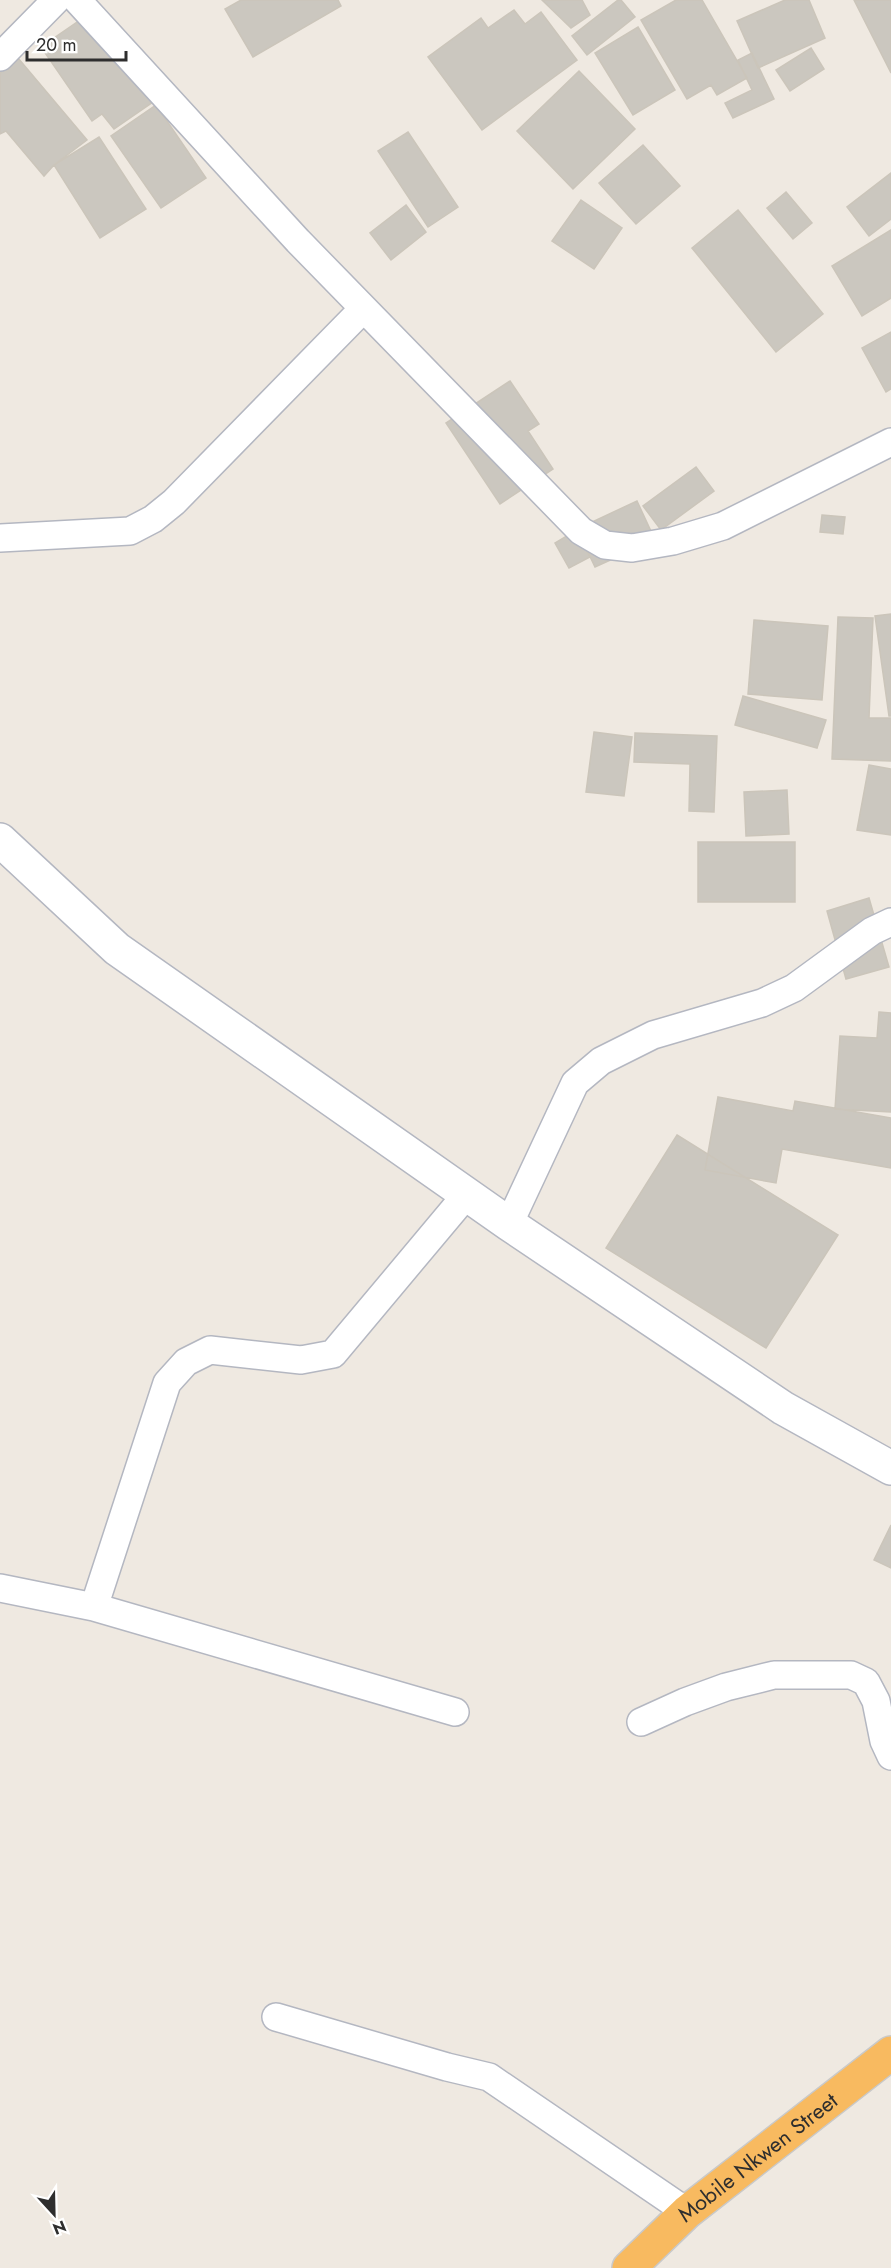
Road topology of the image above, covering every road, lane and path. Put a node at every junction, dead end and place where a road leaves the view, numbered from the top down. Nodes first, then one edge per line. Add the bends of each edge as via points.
1 (56, 0) edge
2 (77, 0) edge
3 (0, 57) edge
4 (363, 309) junction
5 (891, 442) edge
6 (0, 538) edge
7 (0, 840) edge
8 (891, 922) edge
9 (467, 1194) junction
10 (509, 1224) junction
11 (891, 1468) edge
12 (0, 1588) edge
13 (94, 1607) junction
14 (455, 1712) dead end
15 (641, 1722) dead end
16 (891, 1756) edge
17 (276, 2017) dead end
18 (891, 2053) edge
19 (687, 2212) junction
20 (629, 2268) edge

1 - 3 street
2 - 4 street
4 - 5 street via 581,531 605,545 632,548 723,526
4 - 6 street via 153,519 130,531
7 - 9 street via 117,949
8 - 10 street via 872,931 794,988 762,1003 653,1035 601,1061 575,1083
9 - 10 street
9 - 13 street via 333,1354 301,1360 210,1350 186,1362 167,1383
10 - 11 street via 783,1408
12 - 13 street
13 - 14 street
15 - 16 street via 726,1687 774,1675 851,1674 866,1682 876,1701
17 - 19 street via 489,2077
18 - 19 highway, Mobile Nkwen Street
19 - 20 highway, Mobile Nkwen Street

